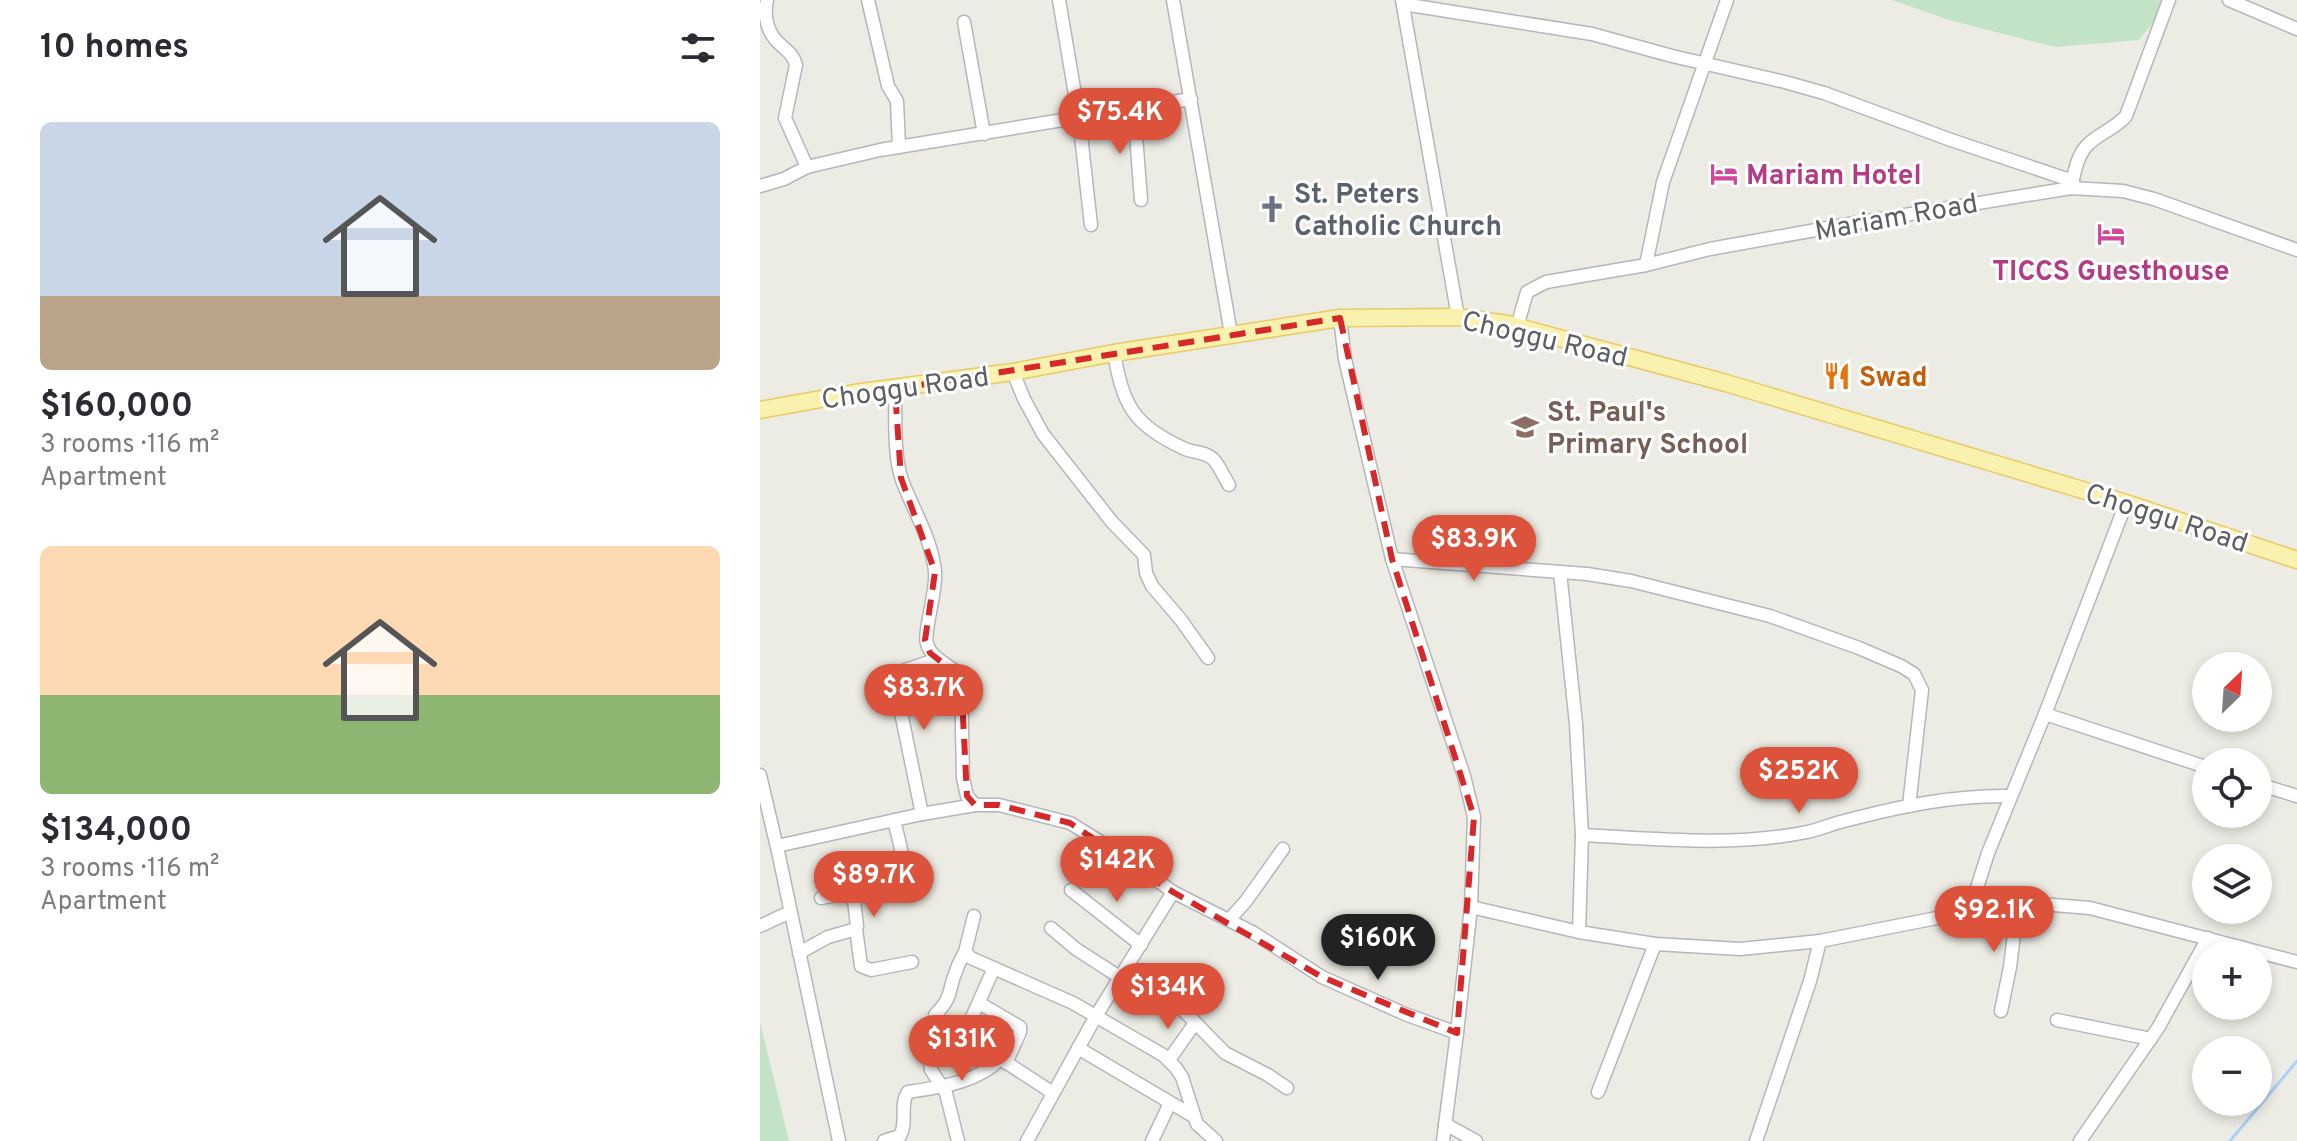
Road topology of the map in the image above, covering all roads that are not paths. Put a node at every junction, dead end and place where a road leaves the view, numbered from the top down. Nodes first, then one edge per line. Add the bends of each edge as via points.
1 (767, 0) edge
2 (868, 0) edge
3 (1059, 0) edge
4 (1173, 0) edge
5 (1727, 0) edge
6 (2169, 0) edge
7 (2229, 0) edge
8 (1402, 2) edge
9 (964, 22) dead end
10 (2297, 29) edge
11 (1705, 63) junction
12 (1191, 99) junction
13 (1134, 109) junction
14 (1079, 118) junction
15 (984, 134) junction
16 (899, 147) junction
17 (807, 167) junction
18 (2072, 184) junction
19 (760, 186) edge
20 (1141, 200) dead end
21 (1091, 225) dead end
22 (2297, 250) edge
23 (1646, 265) junction
24 (1458, 317) junction
25 (1340, 318) junction
26 (1517, 327) junction
27 (1231, 334) junction
28 (1114, 353) junction
29 (1013, 372) junction
30 (895, 389) junction
31 (763, 409) edge
32 (1229, 485) dead end
33 (2126, 503) junction
34 (1392, 559) junction
35 (2297, 560) edge
36 (1560, 572) junction
37 (1208, 658) dead end
38 (938, 659) junction
39 (2045, 714) junction
40 (2192, 762) edge
41 (760, 775) edge
42 (2272, 788) edge
43 (2010, 796) junction
44 (2297, 796) edge
45 (975, 805) junction
46 (1909, 806) junction
47 (922, 814) junction
48 (894, 820) junction
49 (1582, 835) junction
50 (777, 846) junction
51 (1283, 849) dead end
52 (1071, 890) dead end
53 (853, 892) junction
54 (1173, 892) junction
55 (821, 898) dead end
56 (2018, 902) junction
57 (1471, 907) junction
58 (1970, 910) junction
59 (790, 912) junction
60 (974, 916) dead end
61 (1229, 920) junction
62 (760, 926) edge
63 (1051, 928) dead end
64 (856, 929) junction
65 (1579, 932) junction
66 (2208, 938) junction
67 (1820, 941) junction
68 (1655, 944) junction
69 (1141, 945) junction
70 (965, 952) junction
71 (799, 953) junction
72 (912, 962) dead end
73 (2297, 962) edge
74 (994, 968) junction
75 (1121, 978) junction
76 (979, 1003) junction
77 (2001, 1011) dead end
78 (935, 1015) dead end
79 (1096, 1016) junction
80 (2057, 1020) dead end
81 (1195, 1023) junction
82 (1457, 1033) junction
83 (964, 1035) junction
84 (2151, 1039) junction
85 (1078, 1048) junction
86 (1169, 1060) junction
87 (1003, 1061) junction
88 (944, 1087) junction
89 (1287, 1088) dead end
90 (1598, 1092) dead end
91 (1053, 1093) junction
92 (1170, 1103) junction
93 (1193, 1116) junction
94 (1445, 1124) junction
95 (839, 1141) edge
96 (884, 1141) edge
97 (958, 1141) edge
98 (1027, 1141) edge
99 (1152, 1141) edge
100 (1216, 1141) edge
101 (1443, 1141) edge
102 (1476, 1141) edge
103 (1756, 1141) edge
104 (2080, 1141) edge

1 - 17 street via 764,11 774,38 796,65 785,118
2 - 16 street via 888,86 897,101
3 - 14 street
4 - 12 street
5 - 11 street
6 - 18 street via 2126,116 2084,148
7 - 10 street
8 - 11 street via 1592,34
8 - 24 street
9 - 15 street
11 - 18 street via 1824,93
11 - 23 street via 1663,182
12 - 13 street
12 - 27 street
13 - 14 street
13 - 20 street
14 - 15 street
14 - 21 street
15 - 16 street
16 - 17 street
17 - 19 street
18 - 22 street, Mariam Road via 2154,199
18 - 23 street, Mariam Road
23 - 26 street, Mariam Road via 1546,282 1527,292
24 - 25 main road, Choggu Road
24 - 26 main road, Choggu Road
25 - 27 main road, Choggu Road
25 - 34 street
26 - 33 main road, Choggu Road via 1726,383
27 - 28 main road, Choggu Road
28 - 29 main road, Choggu Road
28 - 32 street via 1119,383 1132,410 1162,439 1213,459
29 - 30 main road, Choggu Road
29 - 37 street via 1043,434 1144,555 1152,586
30 - 31 main road, Choggu Road
30 - 38 street via 901,478 935,572 925,640
33 - 35 main road, Choggu Road
33 - 39 street
34 - 36 street
34 - 57 street via 1474,817
36 - 46 street via 1631,581 1770,616 1914,674 1922,690
36 - 49 street
38 - 45 street via 961,677 963,778
38 - 47 street via 893,674
39 - 40 street
39 - 43 street
41 - 50 street
42 - 44 street
43 - 46 street via 1965,796
43 - 58 street
45 - 47 street
45 - 54 street via 999,805 1070,823
46 - 49 street via 1767,838
47 - 48 street
48 - 50 street
48 - 53 street via 900,879
49 - 65 street
50 - 59 street
51 - 61 street
52 - 69 street
53 - 55 street
53 - 64 street
54 - 61 street
54 - 69 street
56 - 58 street
56 - 66 street via 2090,908
56 - 77 street
57 - 65 street
57 - 82 street
58 - 67 street
59 - 62 street
59 - 71 street
60 - 70 street
61 - 82 street via 1322,977
63 - 75 street
64 - 71 street
64 - 72 street via 861,966 871,970
65 - 68 street
66 - 73 street
66 - 84 street
67 - 68 street via 1740,949
67 - 103 street
68 - 90 street
69 - 75 street
70 - 74 street
70 - 78 street via 951,992
71 - 95 street
74 - 76 street
74 - 79 street
75 - 79 street
75 - 81 street via 1184,1011
76 - 83 street
76 - 87 street via 1020,1027
79 - 85 street
79 - 86 street
80 - 84 street
81 - 86 street
81 - 89 street via 1225,1053
82 - 94 street
83 - 87 street
83 - 88 street via 927,1043 931,1070
84 - 104 street
85 - 91 street
85 - 92 street
86 - 93 street via 1182,1077
87 - 88 street
87 - 91 street
88 - 96 street via 908,1092 903,1132
88 - 97 street
91 - 98 street
92 - 93 street
92 - 99 street
93 - 100 street
94 - 101 street
94 - 102 street

